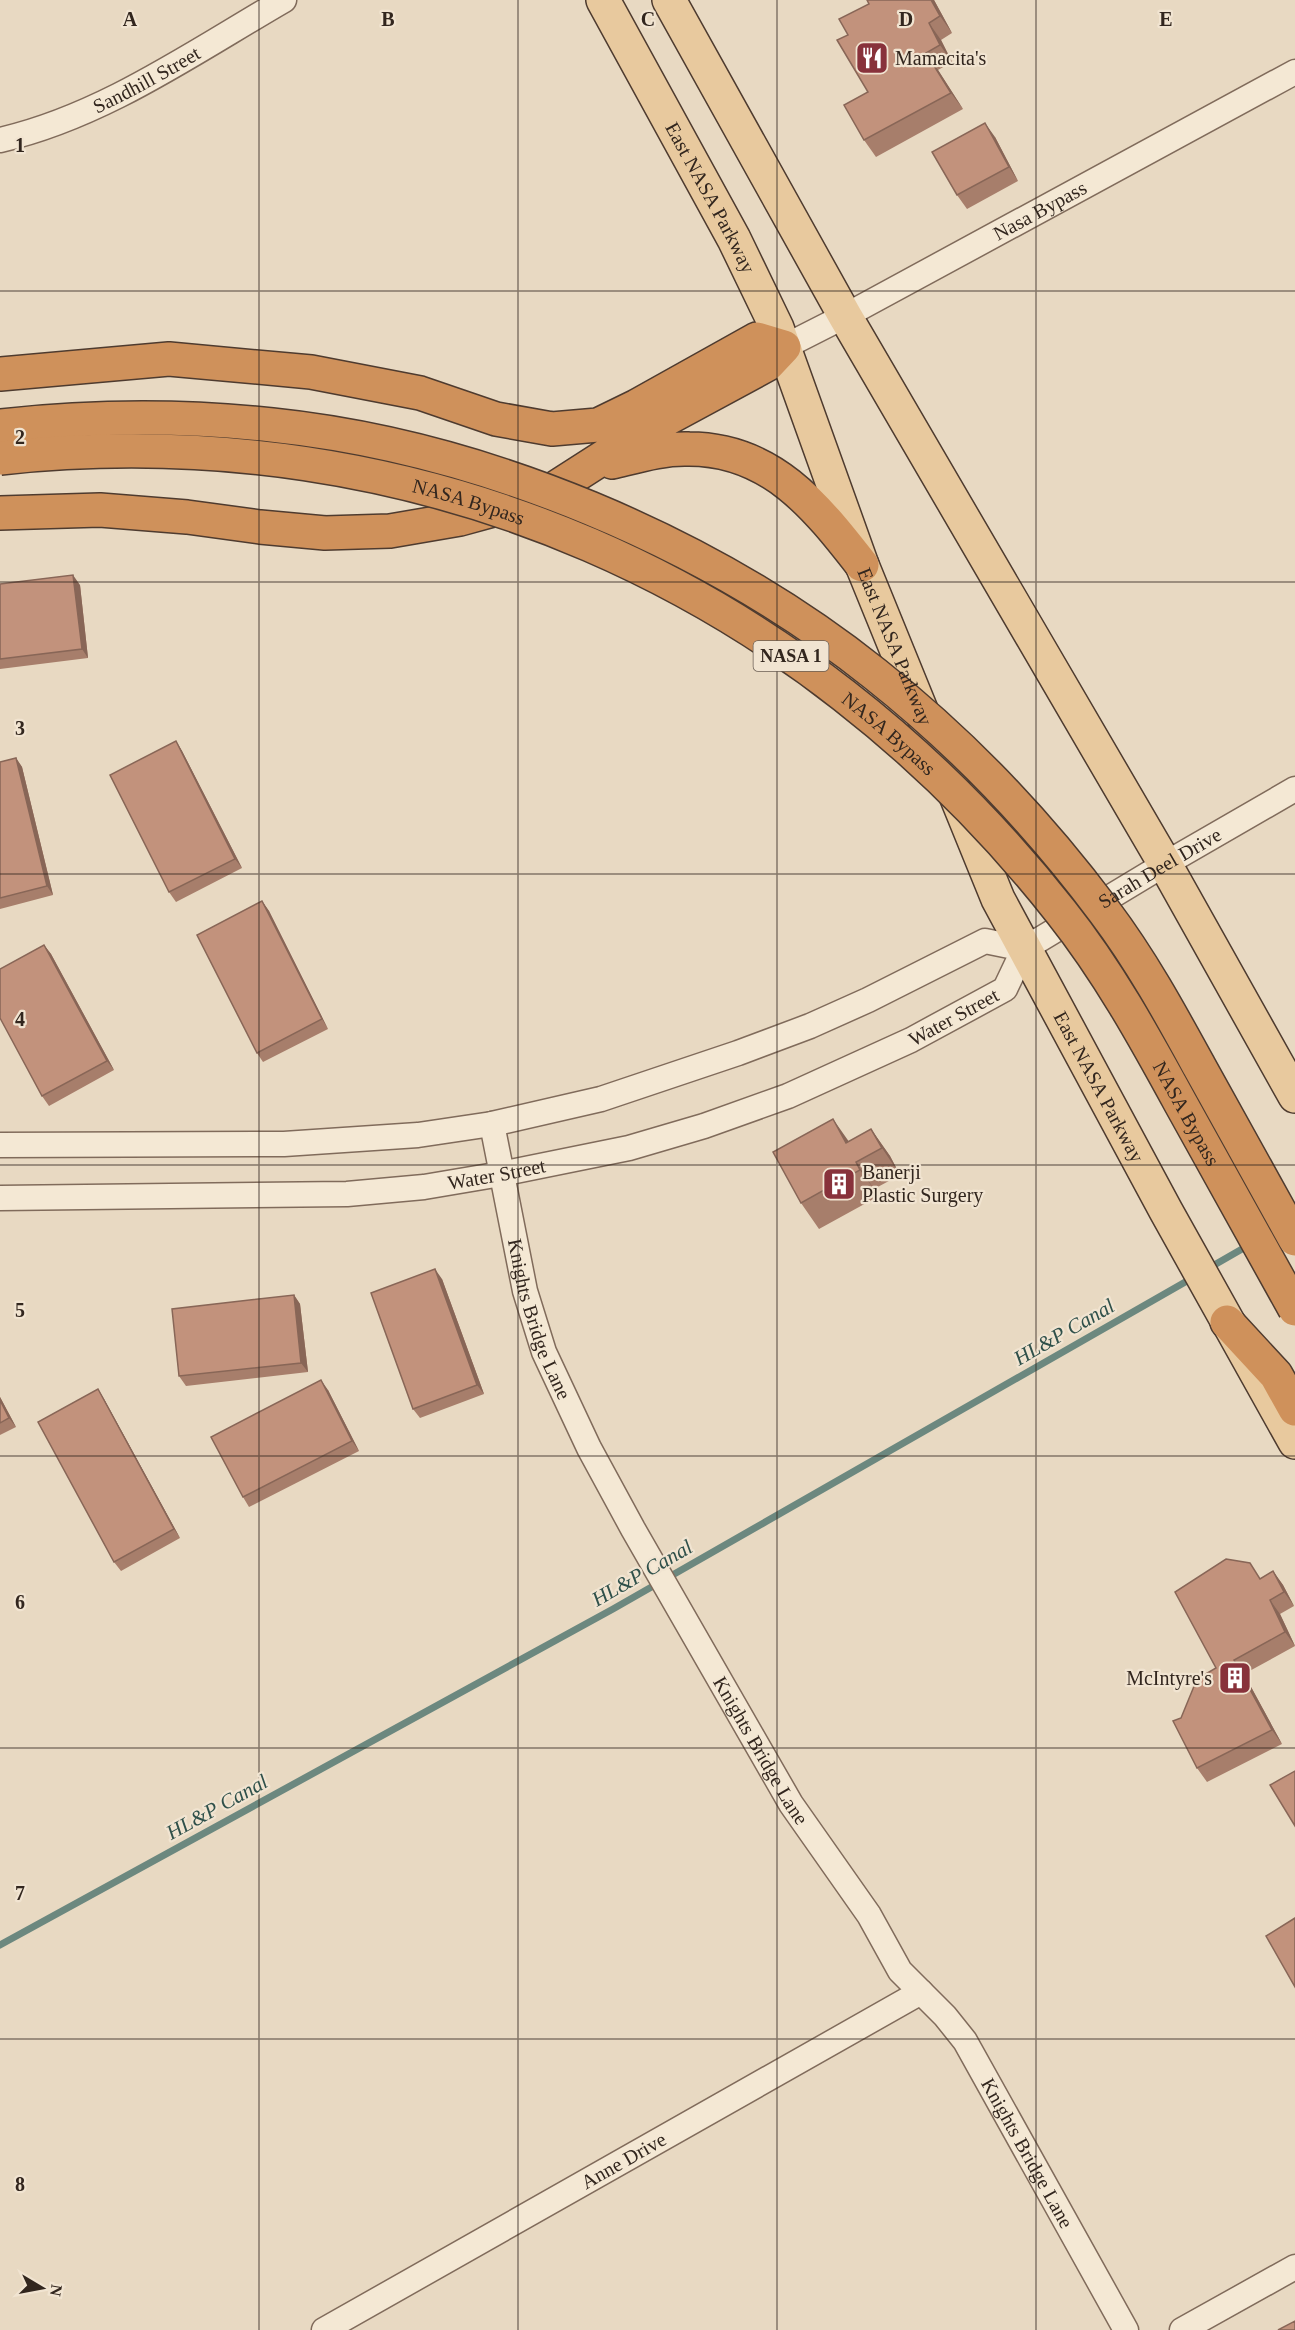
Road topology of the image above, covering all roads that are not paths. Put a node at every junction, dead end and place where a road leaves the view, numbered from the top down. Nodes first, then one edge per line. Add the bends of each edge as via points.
1 (284, 0) edge
2 (603, 0) edge
3 (669, 0) edge
4 (1295, 72) edge
5 (0, 140) edge
6 (845, 316) junction
7 (784, 347) junction
8 (0, 374) edge
9 (0, 426) edge
10 (0, 458) edge
11 (590, 467) junction
12 (0, 513) edge
13 (862, 565) junction
14 (1295, 789) edge
15 (1165, 864) junction
16 (1024, 949) junction
17 (1295, 1096) edge
18 (492, 1124) junction
19 (0, 1145) edge
20 (501, 1174) junction
21 (0, 1198) edge
22 (1295, 1239) edge
23 (1295, 1309) edge
24 (1227, 1322) junction
25 (1295, 1408) edge
26 (1295, 1442) edge
27 (921, 1992) junction
28 (1295, 2267) edge
29 (324, 2330) edge
30 (1126, 2330) edge
31 (1182, 2330) edge

1 - 5 street, Sandhill Street via 110,101 29,133
2 - 7 main road, East NASA Parkway via 734,239
3 - 6 main road
4 - 6 street, Nasa Bypass
6 - 7 street, Nasa Bypass
6 - 15 main road
7 - 8 highway via 756,339 598,425 552,429 495,419 420,393 311,372 169,360
7 - 11 highway via 768,364 646,430
7 - 13 main road, East NASA Parkway
9 - 22 highway, NASA Bypass / NASA 1, bridge via 95,418 191,419 275,425 396,446 511,478 599,513 689,555 780,607 873,672 961,749 1083,883 1159,993
10 - 23 highway, NASA Bypass / NASA 1, bridge via 71,451 192,452 303,462 398,481 508,512 580,540 683,590 761,635 856,704 920,760 977,815 1064,915 1133,1018
11 - 12 highway via 554,489 518,503 460,519 390,531 296,531 99,510
11 - 13 highway via 669,450 730,453 769,470 806,499
13 - 16 main road, East NASA Parkway via 998,899
14 - 15 street, Sarah Deel Drive
15 - 16 street, Sarah Deel Drive
15 - 17 main road
16 - 18 street via 985,941 868,1000 749,1049 611,1096
16 - 20 street, Water Street via 1005,989 911,1040 816,1084 704,1126 629,1148
16 - 24 main road, East NASA Parkway
18 - 19 street via 418,1135 284,1144
18 - 20 street, Knights Bridge Lane
20 - 21 street, Water Street via 347,1194
20 - 27 street, Knights Bridge Lane via 525,1291 544,1352 590,1448 791,1804 869,1915 900,1971
24 - 25 highway via 1276,1375
24 - 26 main road, East NASA Parkway
27 - 29 street, Anne Drive
27 - 30 street, Knights Bridge Lane via 965,2041
28 - 31 street

